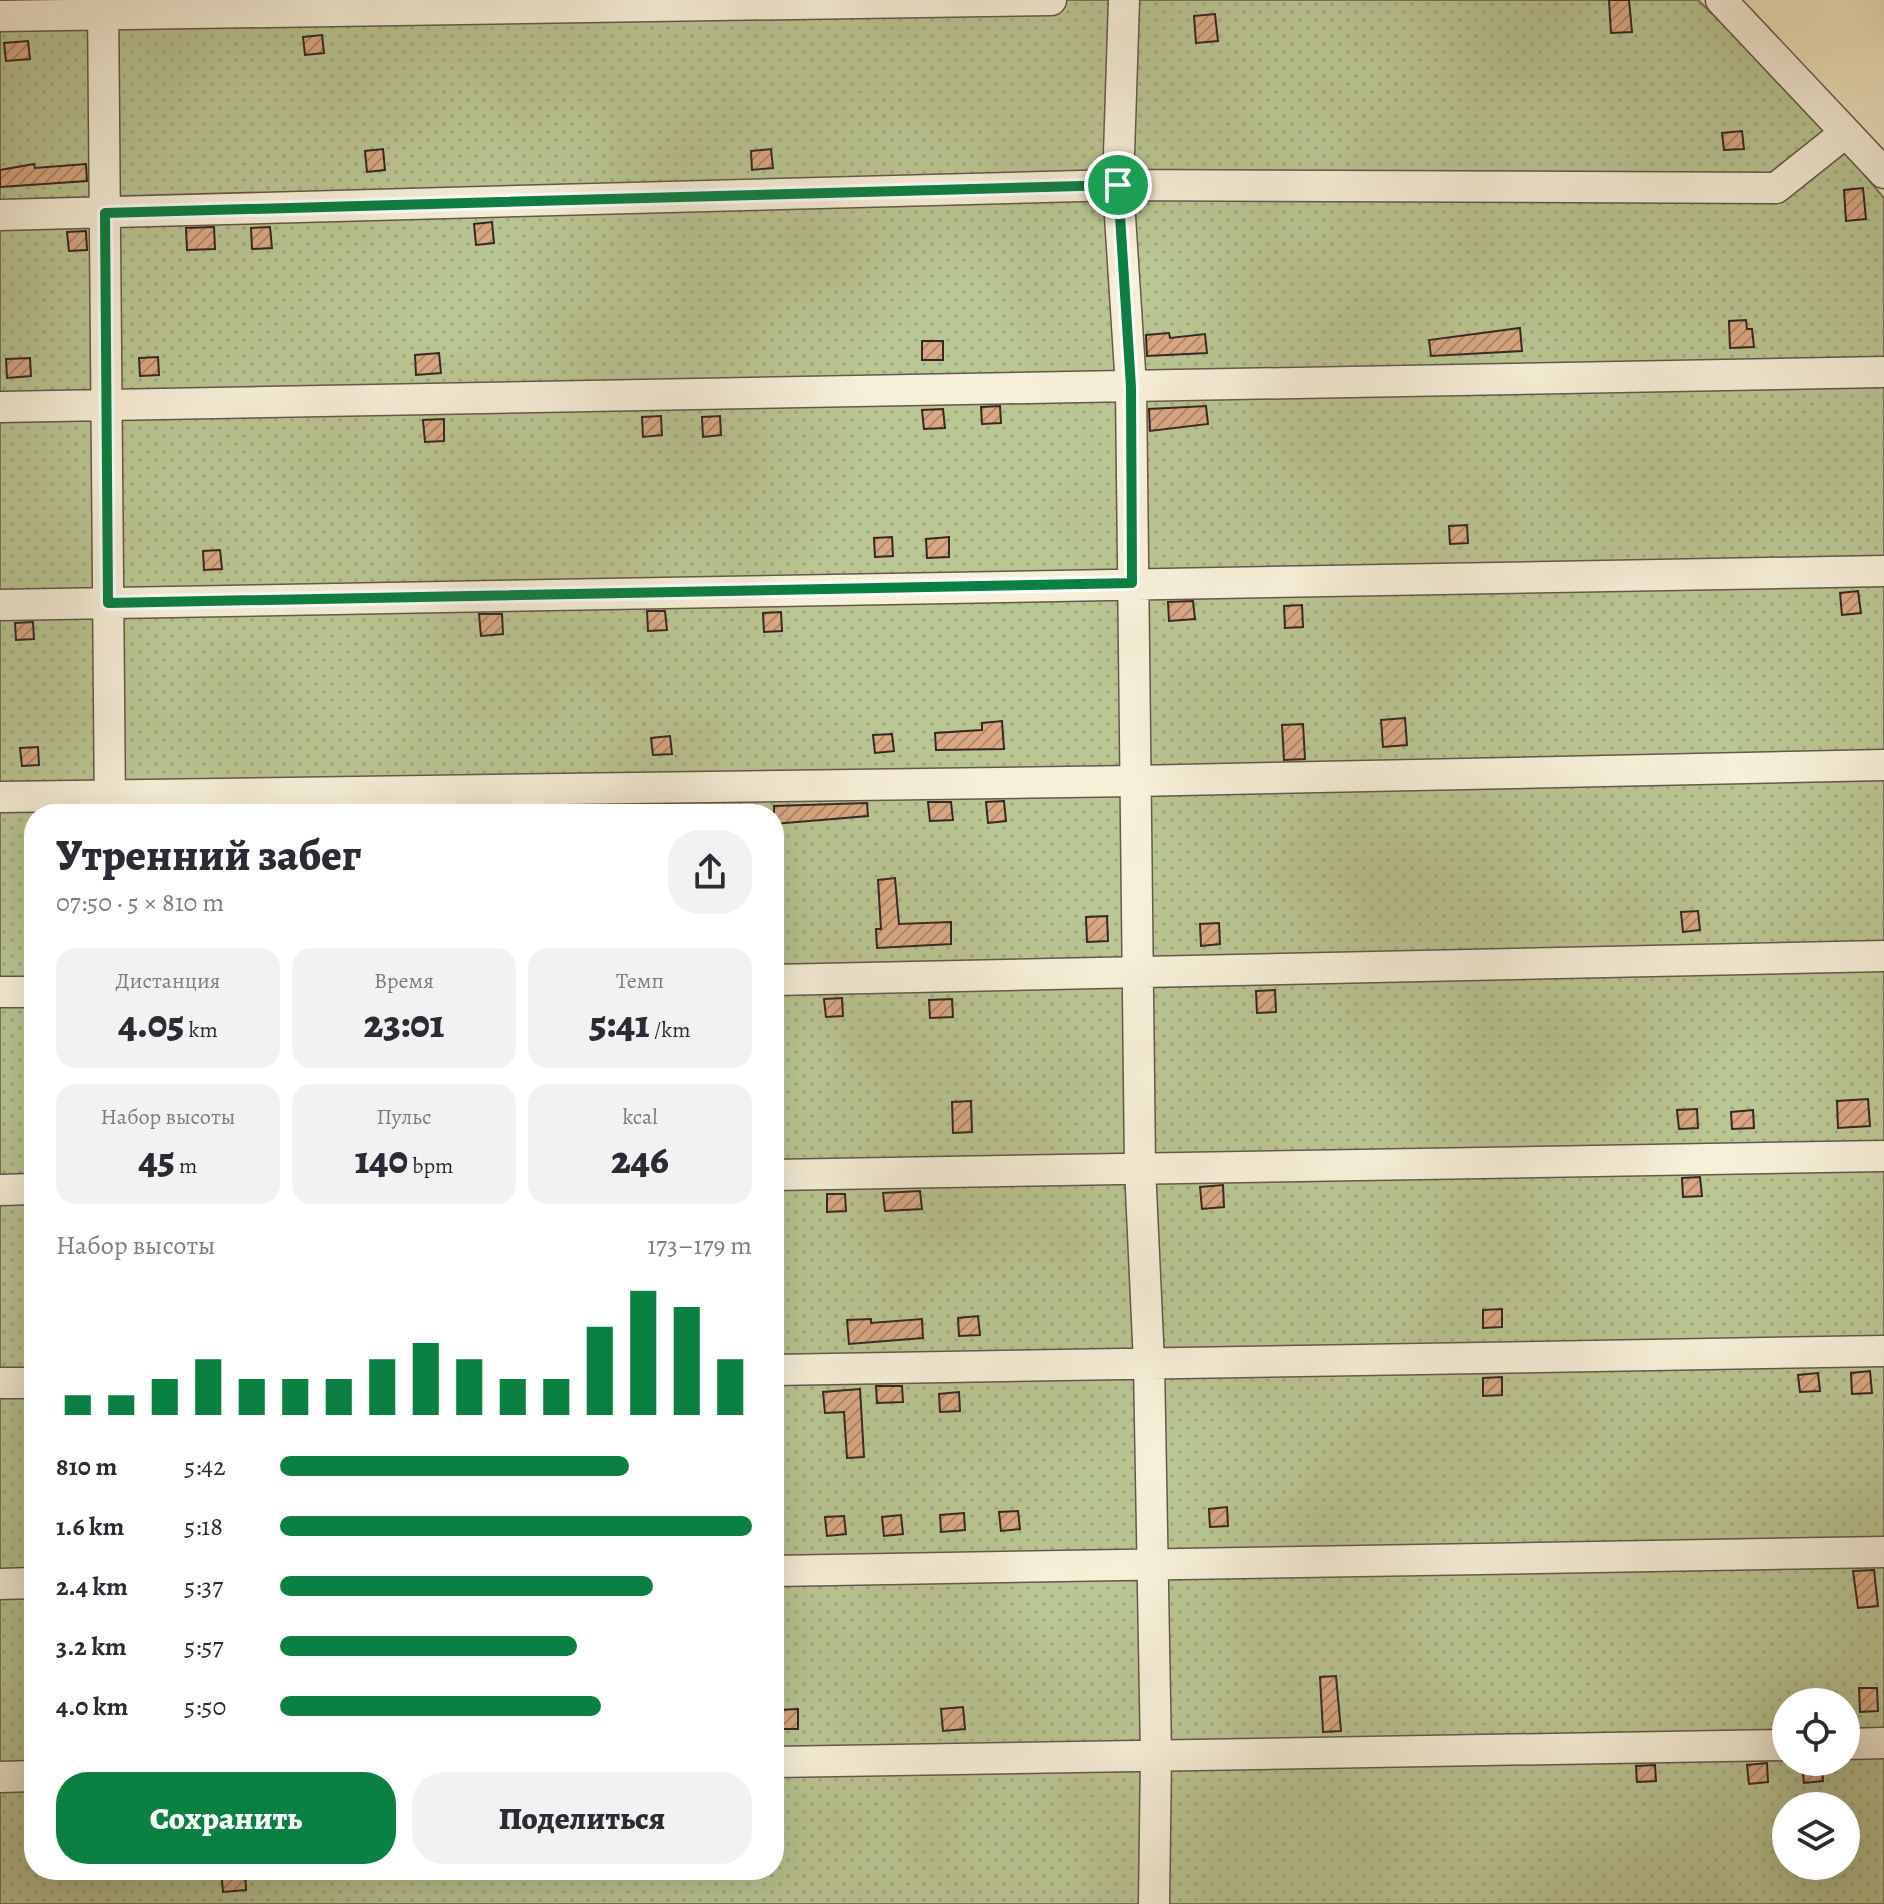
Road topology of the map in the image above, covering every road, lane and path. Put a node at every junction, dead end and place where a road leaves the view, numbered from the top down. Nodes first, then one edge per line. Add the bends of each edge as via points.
1 (1051, 0) edge
2 (1124, 0) edge
3 (1721, 0) edge
4 (103, 7) edge
5 (0, 16) edge
6 (1845, 133) junction
7 (1884, 173) edge
8 (1118, 185) junction
9 (105, 213) junction
10 (0, 215) edge
11 (1884, 372) edge
12 (1131, 387) junction
13 (106, 405) junction
14 (0, 407) edge
15 (1884, 571) edge
16 (1132, 583) junction
17 (108, 603) junction
18 (0, 605) edge
19 (1884, 765) edge
20 (1135, 781) junction
21 (0, 797) edge
22 (109, 804) edge
23 (1884, 956) edge
24 (1138, 975) junction
25 (784, 980) edge
26 (0, 992) edge
27 (24, 992) edge
28 (1884, 1156) edge
29 (1140, 1168) junction
30 (784, 1175) edge
31 (24, 1189) edge
32 (0, 1190) edge
33 (1884, 1351) edge
34 (1149, 1363) junction
35 (784, 1370) edge
36 (0, 1383) edge
37 (24, 1383) edge
38 (1884, 1552) edge
39 (1152, 1563) junction
40 (784, 1571) edge
41 (24, 1583) edge
42 (0, 1584) edge
43 (1884, 1743) edge
44 (1860, 1744) edge
45 (1772, 1745) edge
46 (1156, 1755) junction
47 (784, 1762) edge
48 (24, 1776) edge
49 (0, 1777) edge
50 (1154, 1904) edge

1 - 4 street
2 - 8 street
3 - 6 street
4 - 5 street
4 - 9 street
6 - 7 street
6 - 8 street via 1776,188
8 - 9 street
8 - 12 street
9 - 10 street
9 - 13 street
11 - 12 street
12 - 13 street
12 - 16 street
13 - 14 street
13 - 17 street
15 - 16 street
16 - 17 street
16 - 20 street
17 - 18 street
17 - 22 street
19 - 20 street
20 - 22 street
20 - 24 street
21 - 22 street
23 - 24 street
24 - 25 street
24 - 29 street
26 - 27 street
28 - 29 street
29 - 30 street
29 - 34 street
31 - 32 street
33 - 34 street
34 - 35 street
34 - 39 street
36 - 37 street
38 - 39 street
39 - 40 street
39 - 46 street
41 - 42 street
43 - 44 street
45 - 46 street
46 - 47 street
46 - 50 street
48 - 49 street

